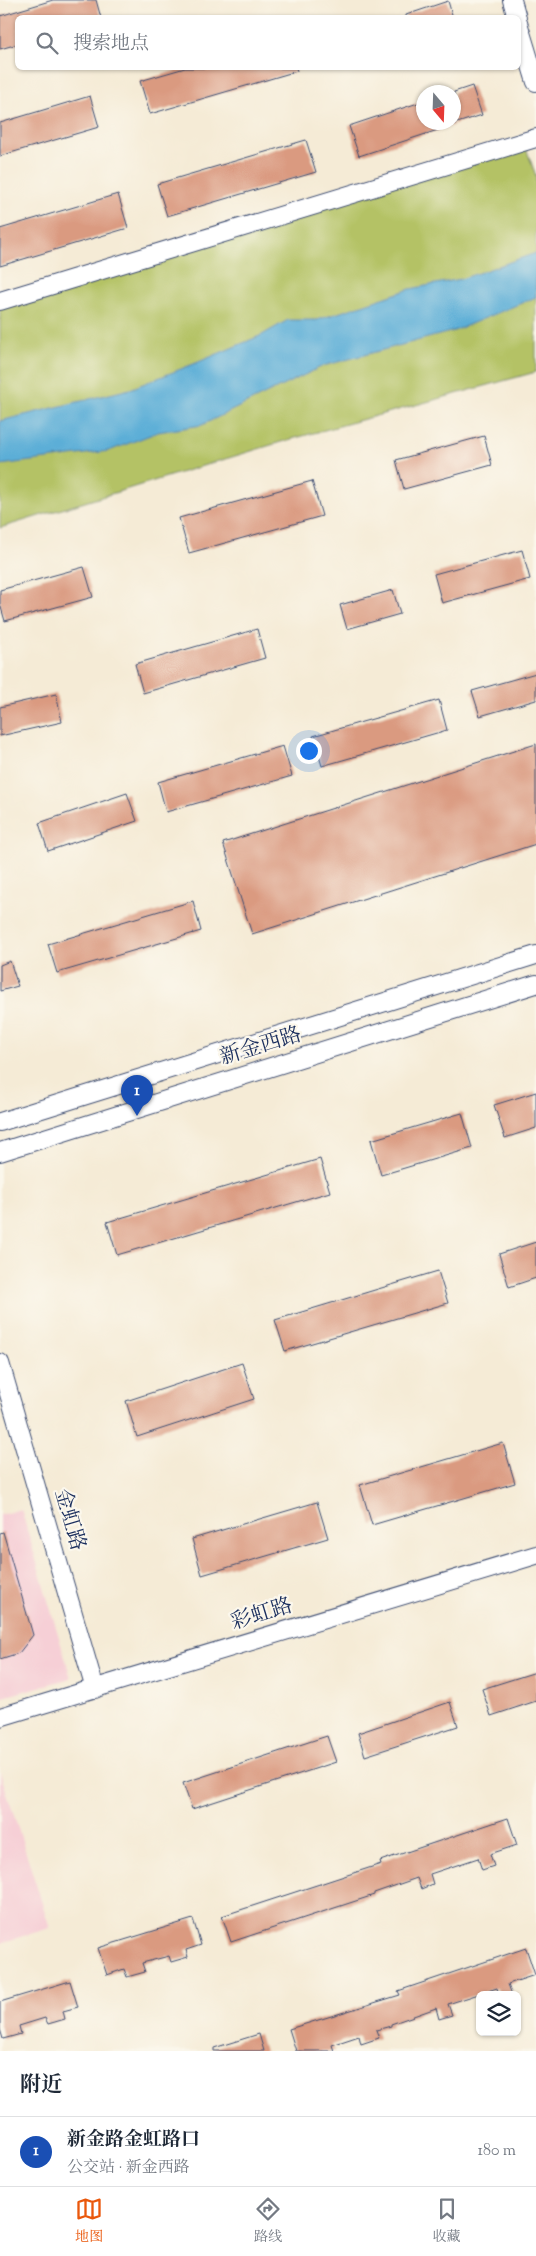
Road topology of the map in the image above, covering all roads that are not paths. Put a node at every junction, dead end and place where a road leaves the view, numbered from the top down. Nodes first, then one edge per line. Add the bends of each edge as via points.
1 (512, 0) edge
2 (516, 15) edge
3 (521, 33) edge
4 (536, 82) edge
5 (536, 138) edge
6 (0, 301) edge
7 (536, 955) edge
8 (536, 984) edge
9 (0, 1122) edge
10 (0, 1152) edge
11 (0, 1363) edge
12 (536, 1555) edge
13 (95, 1688) junction
14 (0, 1717) edge

1 - 2 street
3 - 4 street
5 - 6 street
7 - 9 street, 新金西路
8 - 10 street, 新金西路
11 - 13 street, 金虹路
12 - 13 street, 彩虹路
13 - 14 street, 彩虹路

